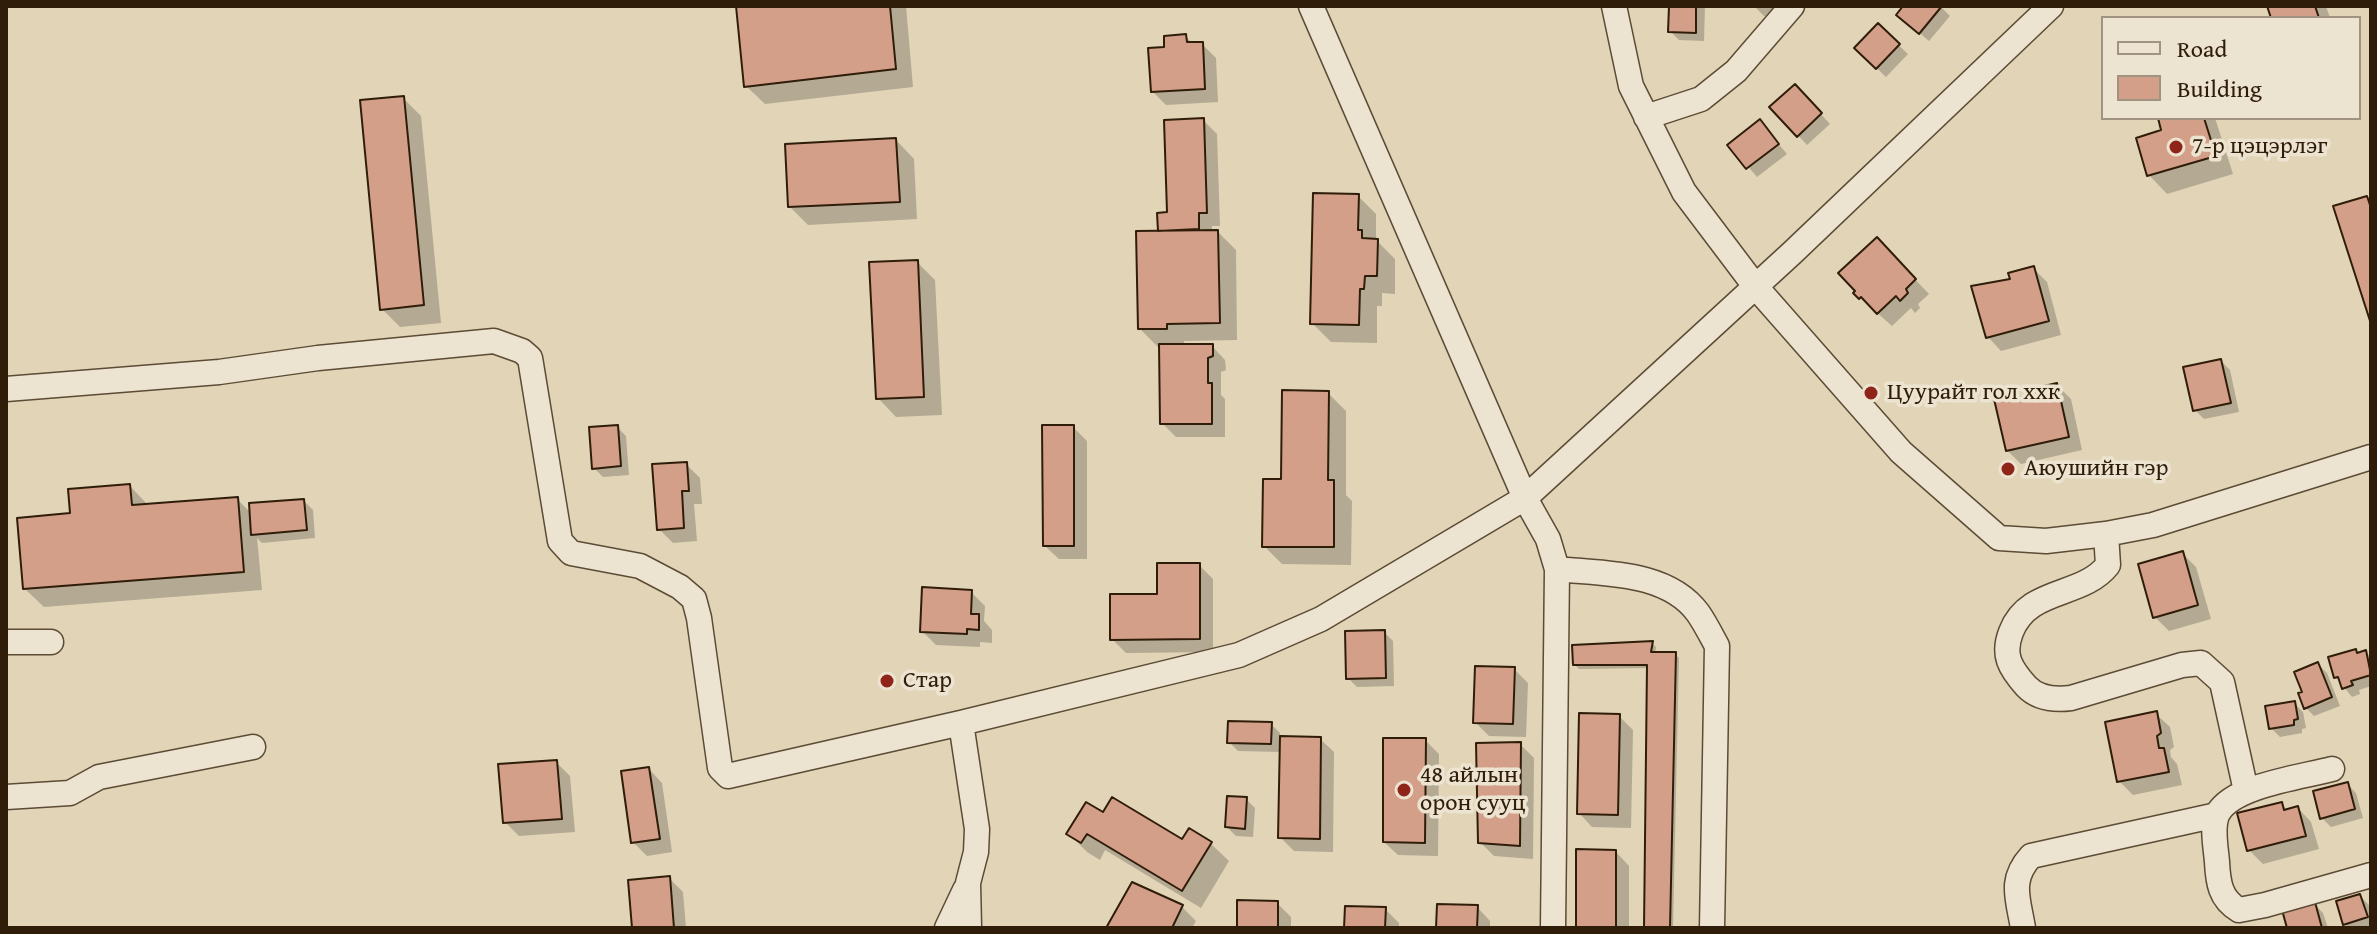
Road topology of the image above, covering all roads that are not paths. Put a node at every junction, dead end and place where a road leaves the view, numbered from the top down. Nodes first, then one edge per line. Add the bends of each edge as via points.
1 (1311, 6) edge
2 (1614, 6) edge
3 (1792, 6) edge
4 (2051, 6) edge
5 (1646, 117) junction
6 (1755, 286) junction
7 (6, 389) edge
8 (2371, 457) edge
9 (1525, 498) junction
10 (2106, 534) junction
11 (1557, 569) junction
12 (6, 642) edge
13 (51, 642) dead end
14 (961, 723) junction
15 (253, 747) dead end
16 (2332, 769) dead end
17 (2246, 791) junction
18 (6, 797) edge
19 (2217, 815) junction
20 (2371, 875) edge
21 (968, 883) junction
22 (947, 928) edge
23 (969, 928) edge
24 (1553, 928) edge
25 (1712, 928) edge
26 (2023, 928) edge

1 - 9 street
2 - 5 street via 1631,86
3 - 5 street via 1736,71 1701,99
4 - 6 street
5 - 6 street via 1684,192
6 - 9 street
6 - 10 street via 1901,452 1987,531 1999,538 2046,541
7 - 14 street via 494,341 530,358 560,541 571,553 640,566 694,599 725,775
8 - 10 street via 2153,525
9 - 11 street via 1548,539
9 - 14 street via 1321,619 1239,655
10 - 17 street via 2108,565 2100,575 2029,606 2016,617 2005,646 2010,667 2030,690 2053,701 2201,663 2222,682
11 - 24 street
11 - 25 street via 1634,577 1671,589 1696,611 1717,646
12 - 13 street
14 - 21 street via 977,829
15 - 18 street via 99,777 70,793
16 - 17 street
17 - 19 street
19 - 20 street via 2219,885 2239,910
19 - 26 street via 2031,856 2016,882
21 - 22 street
21 - 23 street

